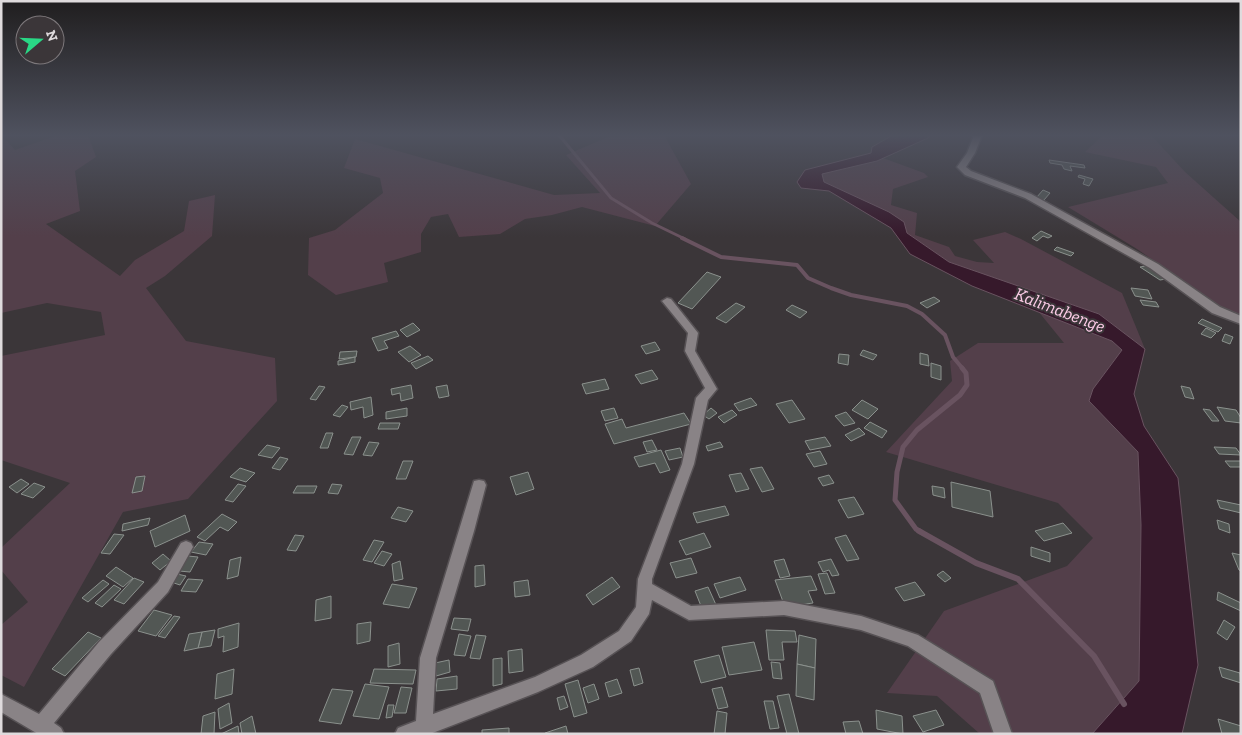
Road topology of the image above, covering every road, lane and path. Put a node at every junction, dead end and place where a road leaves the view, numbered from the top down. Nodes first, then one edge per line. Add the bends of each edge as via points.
1 (964, 169) edge
2 (667, 301) dead end
3 (1241, 320) edge
4 (479, 485) dead end
5 (186, 547) dead end
6 (645, 588) junction
7 (1, 702) edge
8 (424, 728) junction
9 (48, 730) edge
10 (404, 734) edge
11 (1003, 734) edge

1 - 3 street via 1028,196 1154,266 1216,310
2 - 6 street via 693,333 690,351 710,389 702,398 688,464 645,579
4 - 8 street via 428,658
5 - 9 street via 163,587 104,648
6 - 8 street via 644,609 625,636 587,661 538,684
6 - 11 street via 689,613 784,608 860,623 912,640 987,687
7 - 9 street
8 - 10 street

